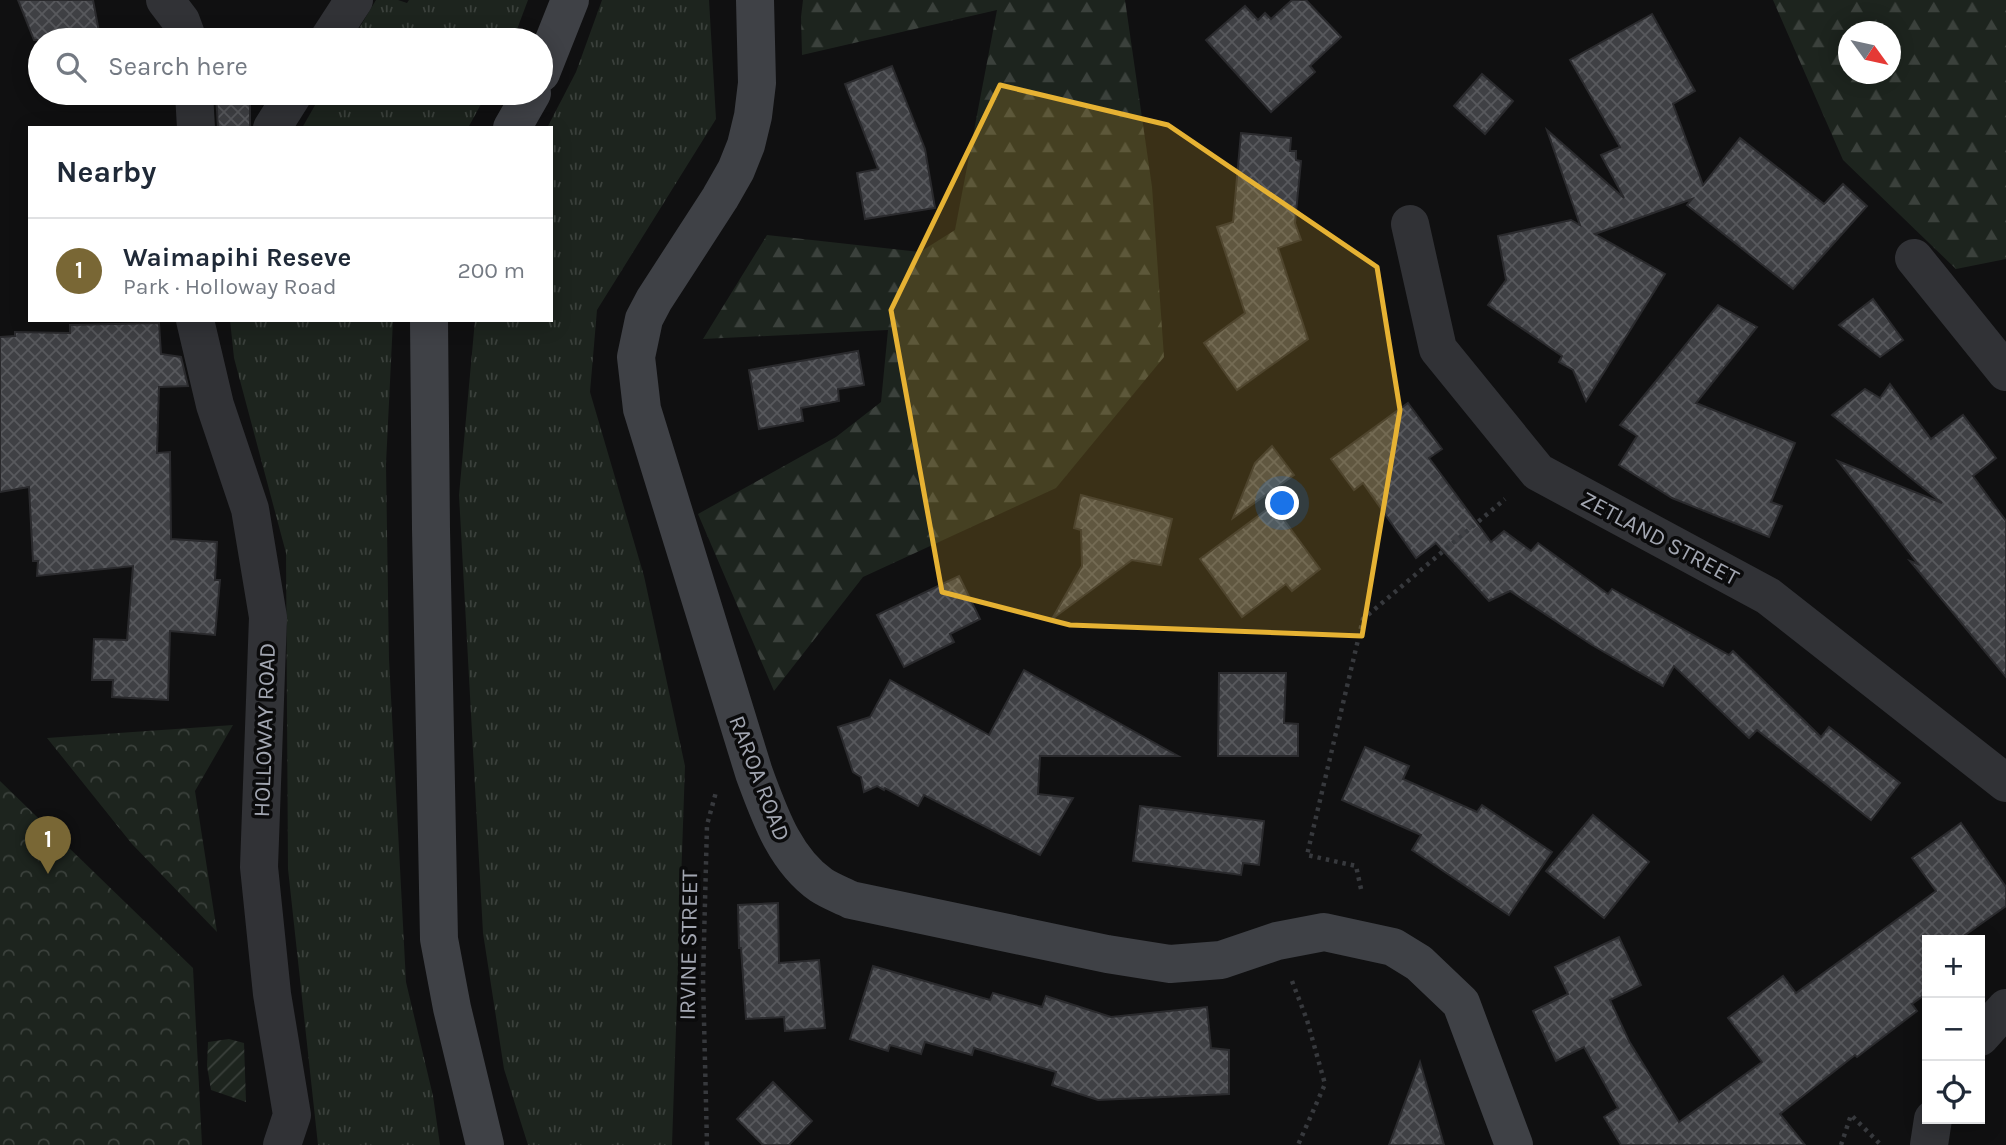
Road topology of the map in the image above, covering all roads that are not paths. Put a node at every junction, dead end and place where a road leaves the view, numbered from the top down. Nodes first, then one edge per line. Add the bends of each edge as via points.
1 (165, 0) edge
2 (354, 0) edge
3 (570, 0) edge
4 (755, 0) edge
5 (184, 28) edge
6 (336, 28) edge
7 (553, 43) edge
8 (195, 105) edge
9 (286, 105) edge
10 (525, 105) edge
11 (196, 126) edge
12 (273, 126) edge
13 (513, 126) edge
14 (1410, 224) dead end
15 (1914, 258) dead end
16 (195, 322) edge
17 (429, 322) edge
18 (2006, 372) edge
19 (2006, 783) edge
20 (2006, 1008) edge
21 (1985, 1031) edge
22 (1933, 1124) edge
23 (282, 1145) edge
24 (485, 1145) edge
25 (1514, 1145) edge
26 (1929, 1145) edge

1 - 5 street
2 - 6 street
3 - 7 main road
4 - 25 main road, RAROA ROAD via 757,83 746,145 720,198 644,319 636,357 642,409 754,773 790,855 821,885 851,900 1170,964 1220,960 1277,941 1324,932 1393,947 1419,963 1461,1003
8 - 11 street
9 - 12 street
10 - 13 main road
14 - 19 street, ZETLAND STREET via 1438,349 1538,472 1768,596
15 - 18 street
16 - 23 street, HOLLOWAY ROAD via 215,405 250,509 268,617 259,867 272,994 292,1115
17 - 24 main road via 439,939
20 - 21 street
22 - 26 street

